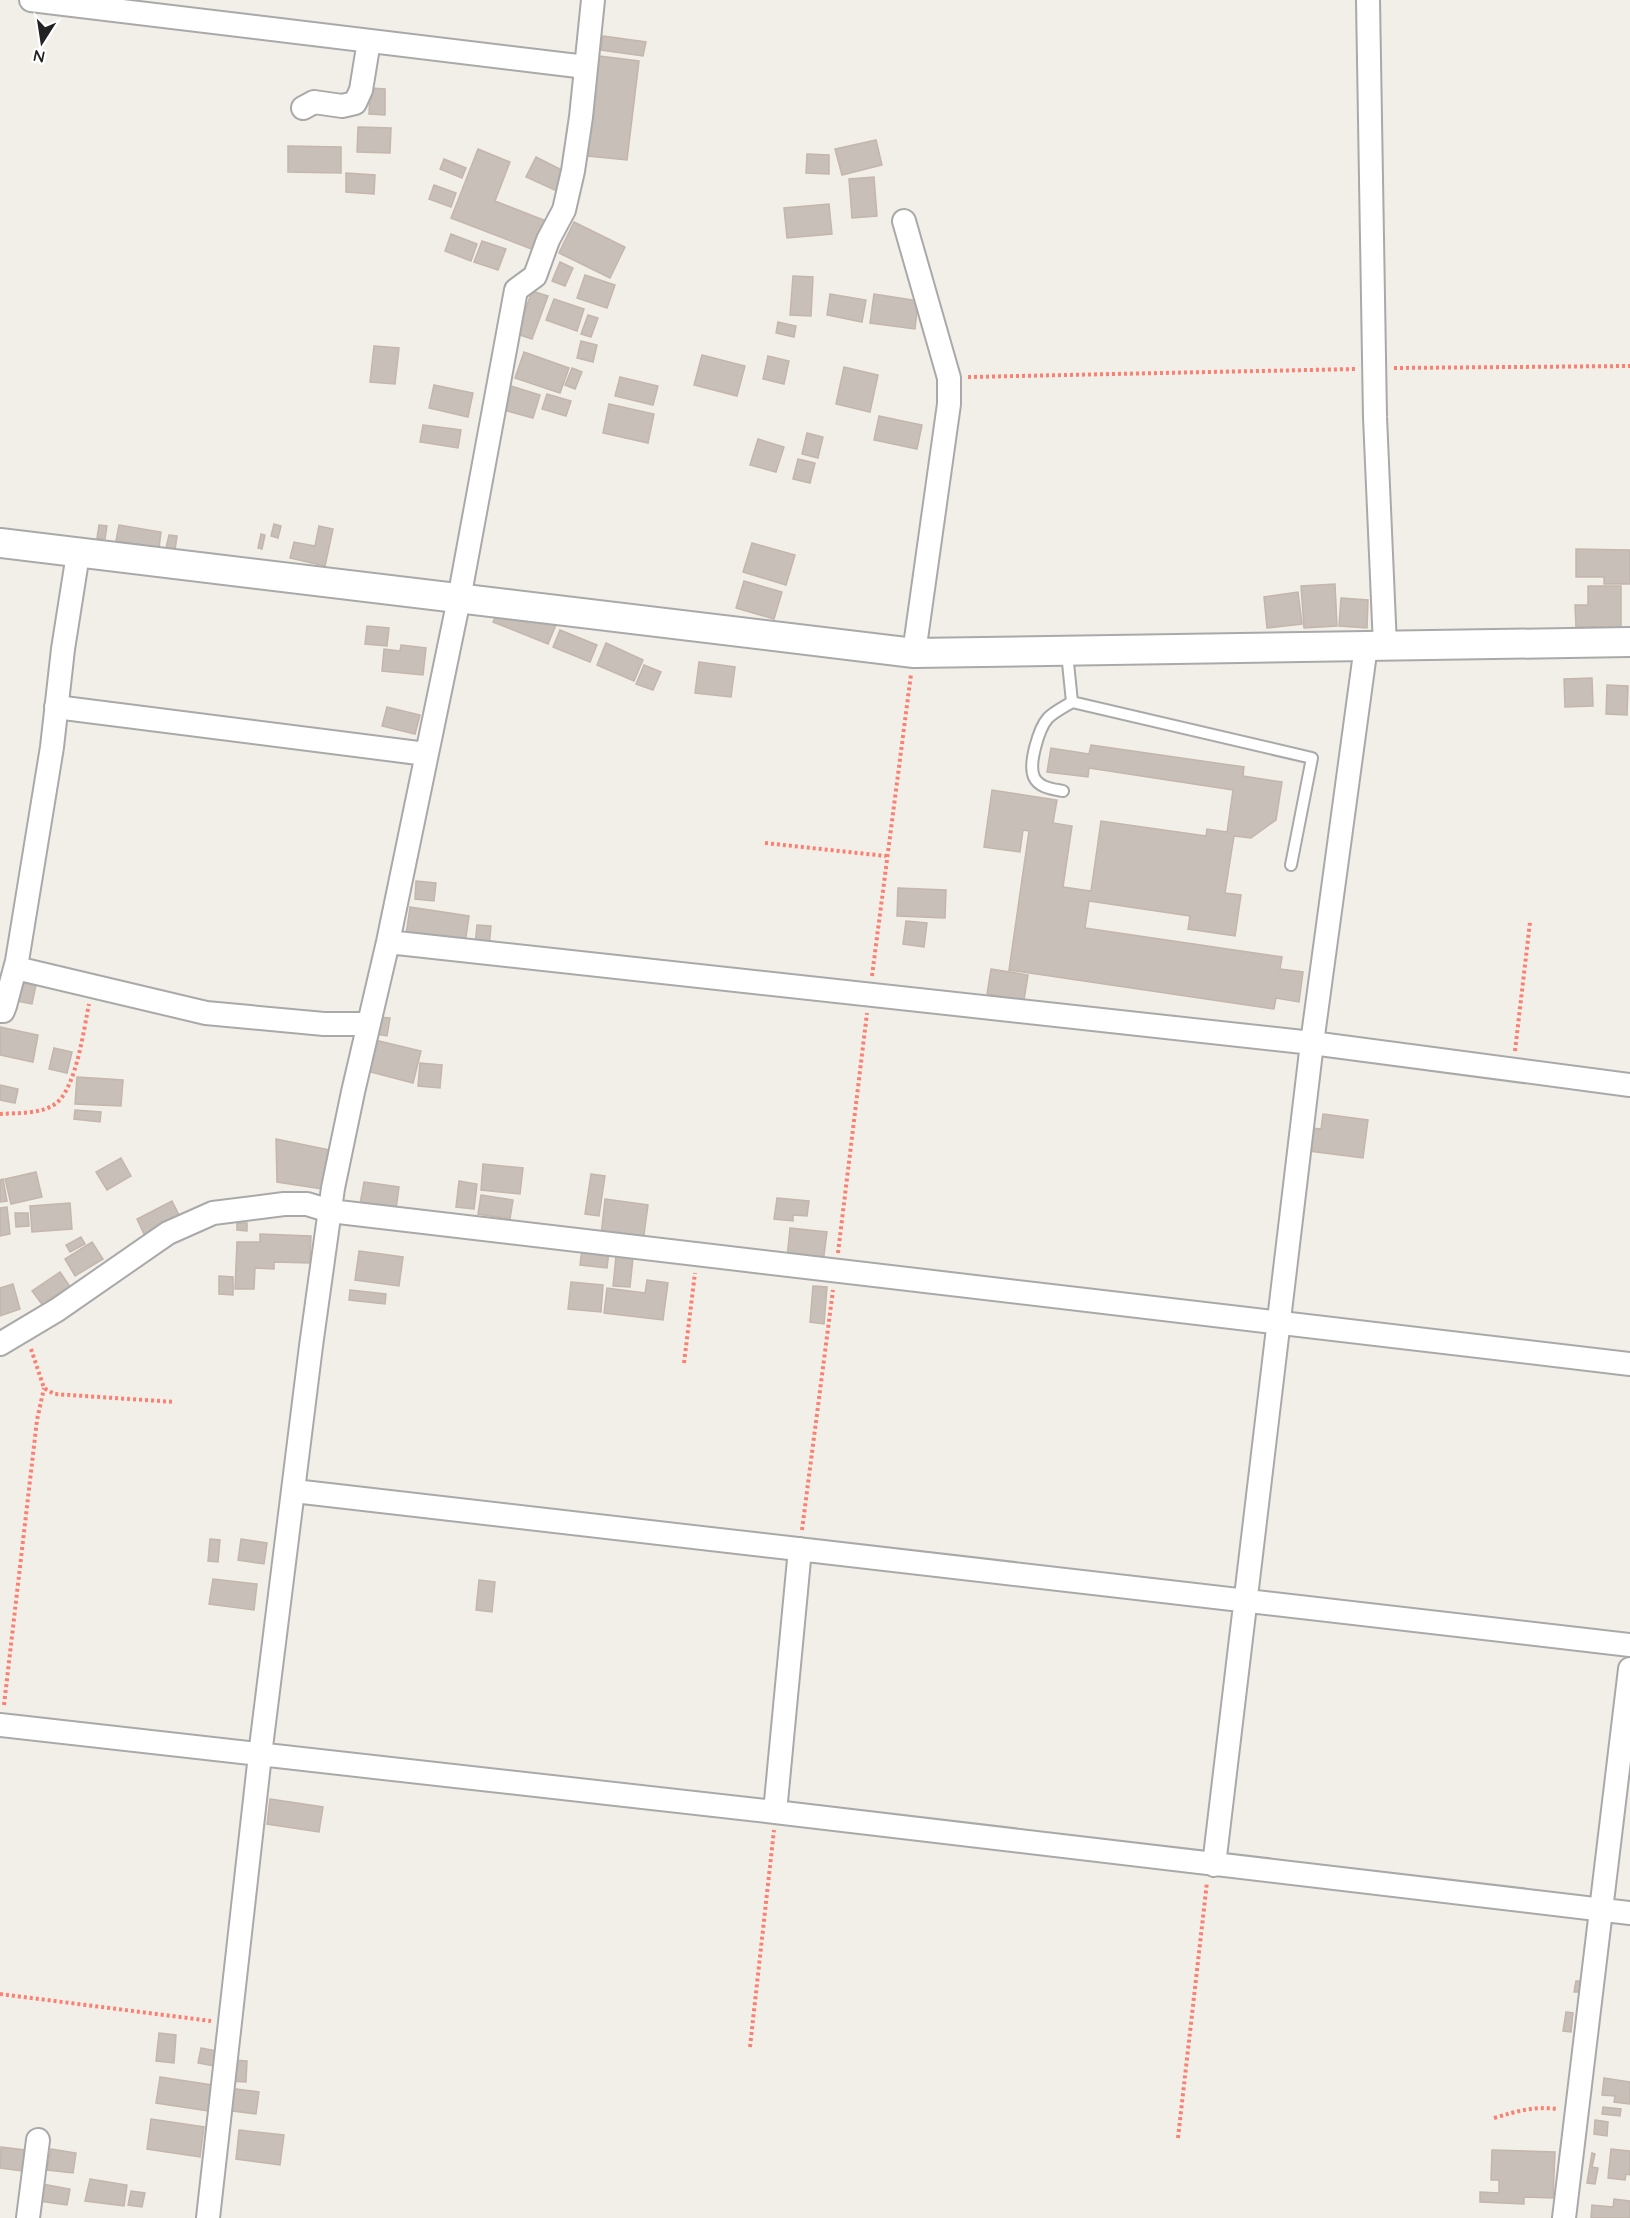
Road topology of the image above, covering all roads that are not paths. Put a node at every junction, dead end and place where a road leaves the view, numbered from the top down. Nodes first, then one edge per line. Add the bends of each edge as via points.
1 (31, 0) edge
2 (593, 0) edge
3 (1368, 0) edge
4 (369, 41) junction
5 (586, 67) junction
6 (303, 108) dead end
7 (904, 221) dead end
8 (0, 543) edge
9 (78, 554) junction
10 (459, 599) junction
11 (1630, 642) edge
12 (1375, 646) junction
13 (1067, 650) junction
14 (914, 652) junction
15 (1072, 702) junction
16 (56, 707) junction
17 (426, 754) junction
18 (1063, 791) dead end
19 (1291, 865) dead end
20 (388, 942) junction
21 (16, 968) junction
22 (0, 1011) edge
23 (369, 1024) junction
24 (1312, 1042) junction
25 (1630, 1084) edge
26 (330, 1211) junction
27 (1279, 1324) junction
28 (0, 1344) edge
29 (1630, 1364) edge
30 (294, 1491) junction
31 (800, 1550) junction
32 (1246, 1601) junction
33 (1630, 1645) edge
34 (1630, 1669) edge
35 (1, 1725) edge
36 (260, 1755) junction
37 (776, 1812) junction
38 (1212, 1864) junction
39 (1601, 1909) junction
40 (1630, 1912) edge
41 (38, 2140) dead end
42 (28, 2218) edge
43 (207, 2218) edge
44 (1564, 2218) edge

1 - 4 street
2 - 5 street
3 - 12 street
4 - 5 street
4 - 6 street via 355,103 342,106 314,102
5 - 10 street via 564,210 535,276 516,290
7 - 14 street via 949,378 949,404
8 - 9 street
9 - 10 street
9 - 16 street
10 - 14 street
10 - 17 street
11 - 12 street
12 - 13 street
12 - 24 street
13 - 14 street
13 - 15 lane
15 - 18 lane via 1048,718 1038,736 1033,760 1034,777 1043,786
15 - 19 lane via 1312,758
16 - 17 street
16 - 21 street
17 - 20 street
20 - 23 street
20 - 24 street
21 - 22 street via 6,1006
21 - 23 street via 206,1013 324,1024
23 - 26 street
24 - 25 street
24 - 27 street
26 - 27 street
26 - 28 street via 307,1204 284,1204 213,1214 168,1233 107,1277
26 - 30 street
27 - 29 street
27 - 32 street
30 - 31 street
30 - 36 street
31 - 32 street
31 - 37 street
32 - 33 street
32 - 38 street
34 - 39 street
35 - 36 street
36 - 37 street
36 - 43 street
37 - 38 street
38 - 39 street
39 - 40 street
39 - 44 street
41 - 42 street

